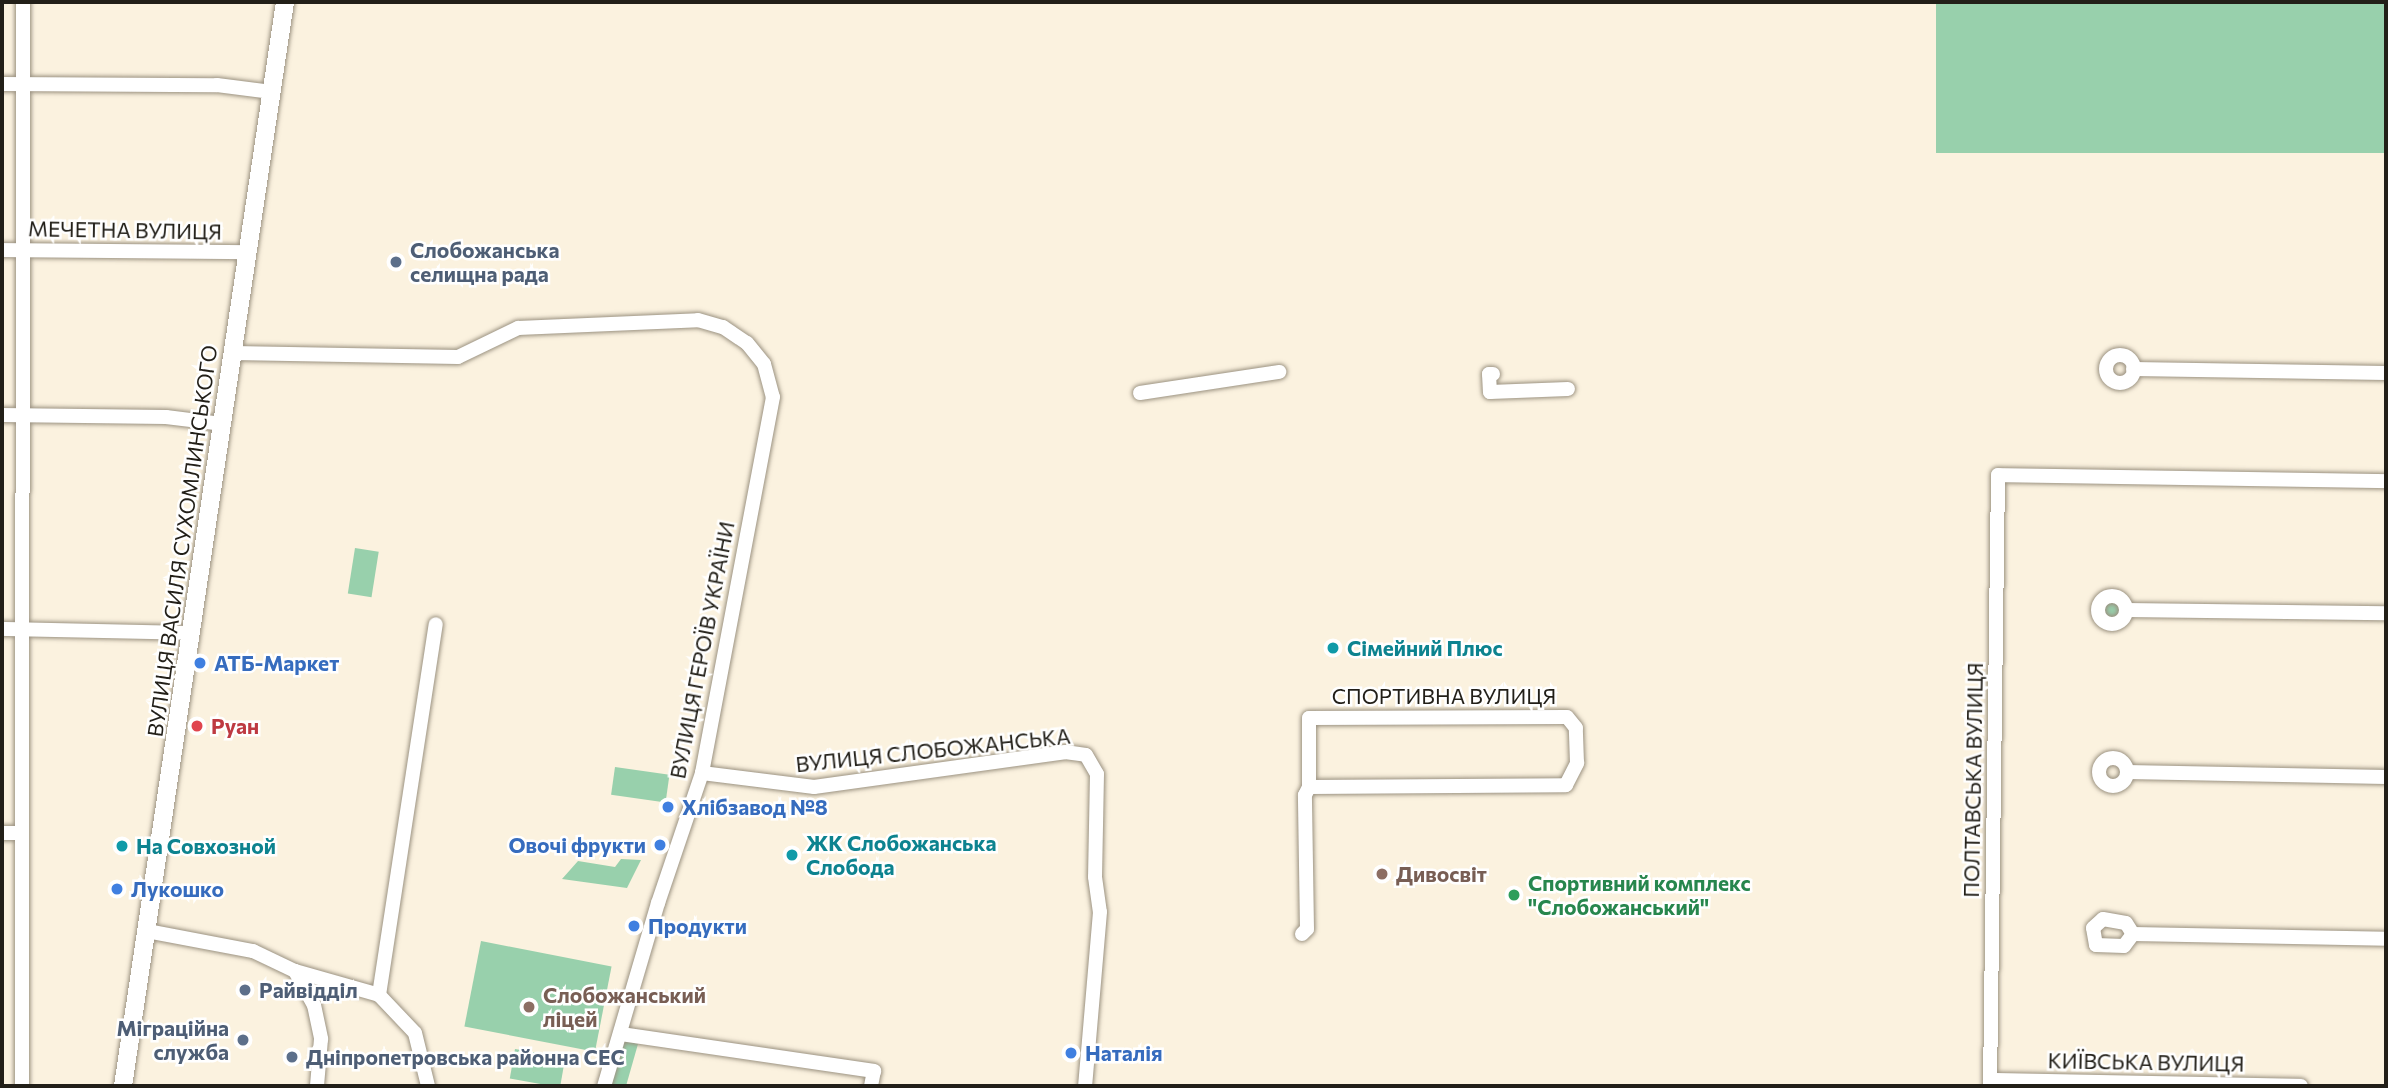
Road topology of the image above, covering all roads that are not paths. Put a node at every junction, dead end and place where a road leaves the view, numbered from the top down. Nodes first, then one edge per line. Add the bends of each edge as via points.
1 (23, 2) edge
2 (285, 2) edge
3 (2, 84) edge
4 (22, 84) junction
5 (272, 92) junction
6 (2, 250) edge
7 (20, 250) junction
8 (248, 252) junction
9 (233, 353) junction
10 (2133, 369) dead end
11 (1279, 372) dead end
12 (2386, 373) edge
13 (1493, 374) dead end
14 (1568, 389) dead end
15 (1140, 393) dead end
16 (2, 415) edge
17 (21, 415) junction
18 (222, 424) junction
19 (2386, 481) edge
20 (2126, 610) dead end
21 (2386, 613) edge
22 (436, 624) dead end
23 (2, 629) edge
24 (22, 629) junction
25 (192, 633) junction
26 (2127, 772) dead end
27 (702, 774) junction
28 (2386, 777) edge
29 (1309, 787) junction
30 (2, 833) edge
31 (21, 833) junction
32 (147, 931) junction
33 (1302, 934) dead end
34 (2133, 934) dead end
35 (2386, 939) edge
36 (295, 971) junction
37 (318, 978) junction
38 (307, 992) junction
39 (379, 995) junction
40 (621, 1034) junction
41 (872, 1081) edge
42 (1990, 1083) edge
43 (2124, 1085) edge
44 (22, 1086) edge
45 (123, 1086) edge
46 (317, 1086) edge
47 (428, 1086) edge
48 (604, 1086) edge
49 (1085, 1086) edge
50 (2285, 1086) edge
51 (2301, 1086) edge

1 - 4 street
2 - 5 main road, ВУЛИЦЯ ВАСИЛЯ СУХОМЛИНСЬКОГО
3 - 4 street
4 - 5 street via 218,85
4 - 7 street
5 - 8 main road, ВУЛИЦЯ ВАСИЛЯ СУХОМЛИНСЬКОГО
6 - 7 street, МЕЧЕТНА ВУЛИЦЯ
7 - 8 street, МЕЧЕТНА ВУЛИЦЯ
7 - 17 street
8 - 9 main road, ВУЛИЦЯ ВАСИЛЯ СУХОМЛИНСЬКОГО
9 - 18 main road, ВУЛИЦЯ ВАСИЛЯ СУХОМЛИНСЬКОГО
9 - 27 street, ВУЛИЦЯ ГЕРОЇВ УКРАЇНИ via 458,357 518,328 698,320 723,327 757,353 771,379 773,397
10 - 12 street
11 - 15 street
13 - 14 street via 1489,374 1490,392
16 - 17 street
17 - 18 street via 166,417
17 - 24 street
18 - 25 main road, ВУЛИЦЯ ВАСИЛЯ СУХОМЛИНСЬКОГО
19 - 42 street, ПОЛТАВСЬКА ВУЛИЦЯ via 1998,475
20 - 21 street
22 - 39 street
23 - 24 street
24 - 25 street
24 - 31 street
25 - 32 main road, ВУЛИЦЯ ВАСИЛЯ СУХОМЛИНСЬКОГО
26 - 28 street
27 - 40 street, ВУЛИЦЯ ГЕРОЇВ УКРАЇНИ via 657,903
27 - 49 street, ВУЛИЦЯ СЛОБОЖАНСЬКА via 814,787 1065,752 1086,755 1097,774 1095,877 1100,921
29 - 29 street, СПОРТИВНА ВУЛИЦЯ via 1566,785 1577,763 1576,728 1567,717 1309,718
29 - 33 street, СПОРТИВНА ВУЛИЦЯ via 1305,795 1307,929
30 - 31 street
31 - 44 street
32 - 36 street via 253,951
32 - 45 main road, ВУЛИЦЯ ВАСИЛЯ СУХОМЛИНСЬКОГО
34 - 35 street
36 - 37 street
36 - 38 street
37 - 38 street
37 - 39 street
38 - 46 street via 321,1039
39 - 47 street via 415,1032
40 - 41 street
40 - 48 street, ВУЛИЦЯ ГЕРОЇВ УКРАЇНИ
42 - 43 street, КИЇВСЬКА ВУЛИЦЯ
43 - 50 street, КИЇВСЬКА ВУЛИЦЯ
50 - 51 street, КИЇВСЬКА ВУЛИЦЯ

